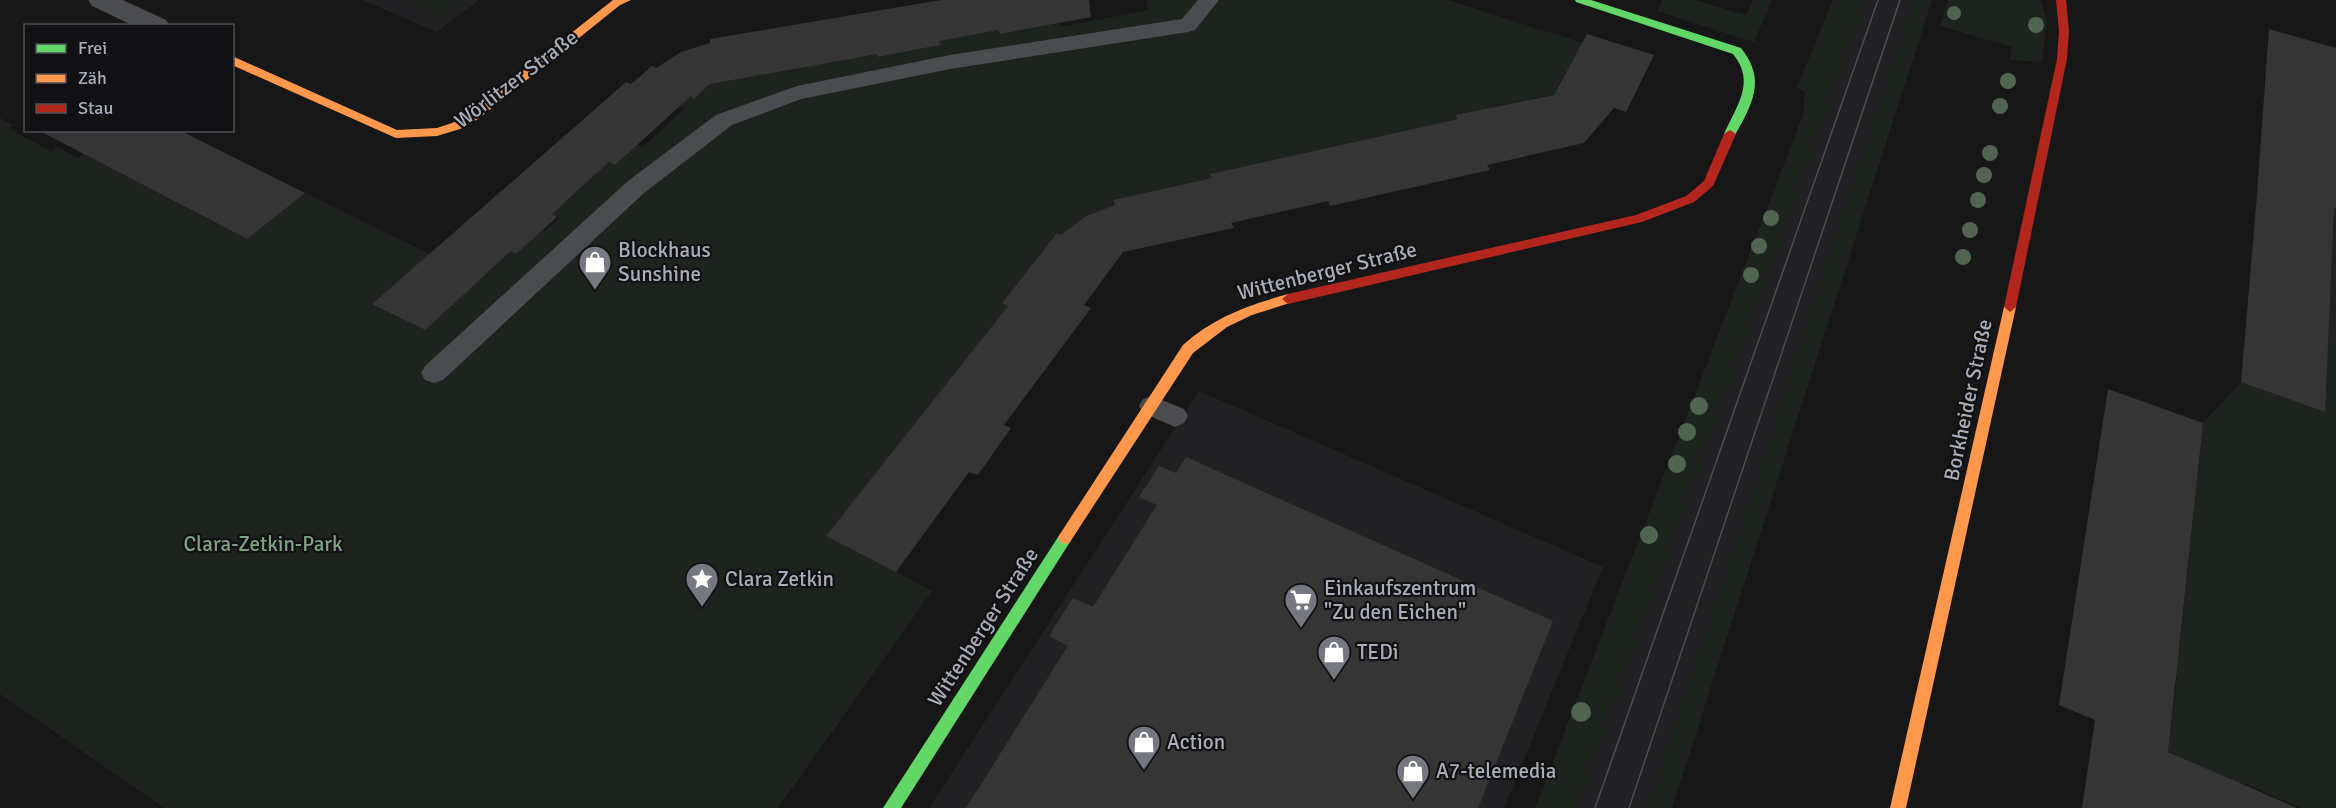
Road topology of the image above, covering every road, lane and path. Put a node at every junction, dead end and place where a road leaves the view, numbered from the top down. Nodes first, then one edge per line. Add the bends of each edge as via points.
1 (101, 0) edge
2 (626, 0) edge
3 (1209, 0) edge
4 (1580, 0) edge
5 (2061, 0) edge
6 (153, 24) edge
7 (234, 61) edge
8 (434, 374) dead end
9 (891, 808) edge
10 (1898, 808) edge

1 - 6 street
2 - 7 street, Wörlitzer Straße via 617,2 459,127 436,133 396,134
3 - 8 lane via 1188,25 950,62 797,93 724,120 636,187
4 - 9 street, Wittenberger Straße via 1717,43 1737,51 1748,62 1751,84 1709,183 1690,198 1638,219 1251,309 1199,336 1188,349 1164,411
5 - 10 street, Borkheider Straße via 2066,23 2058,80

